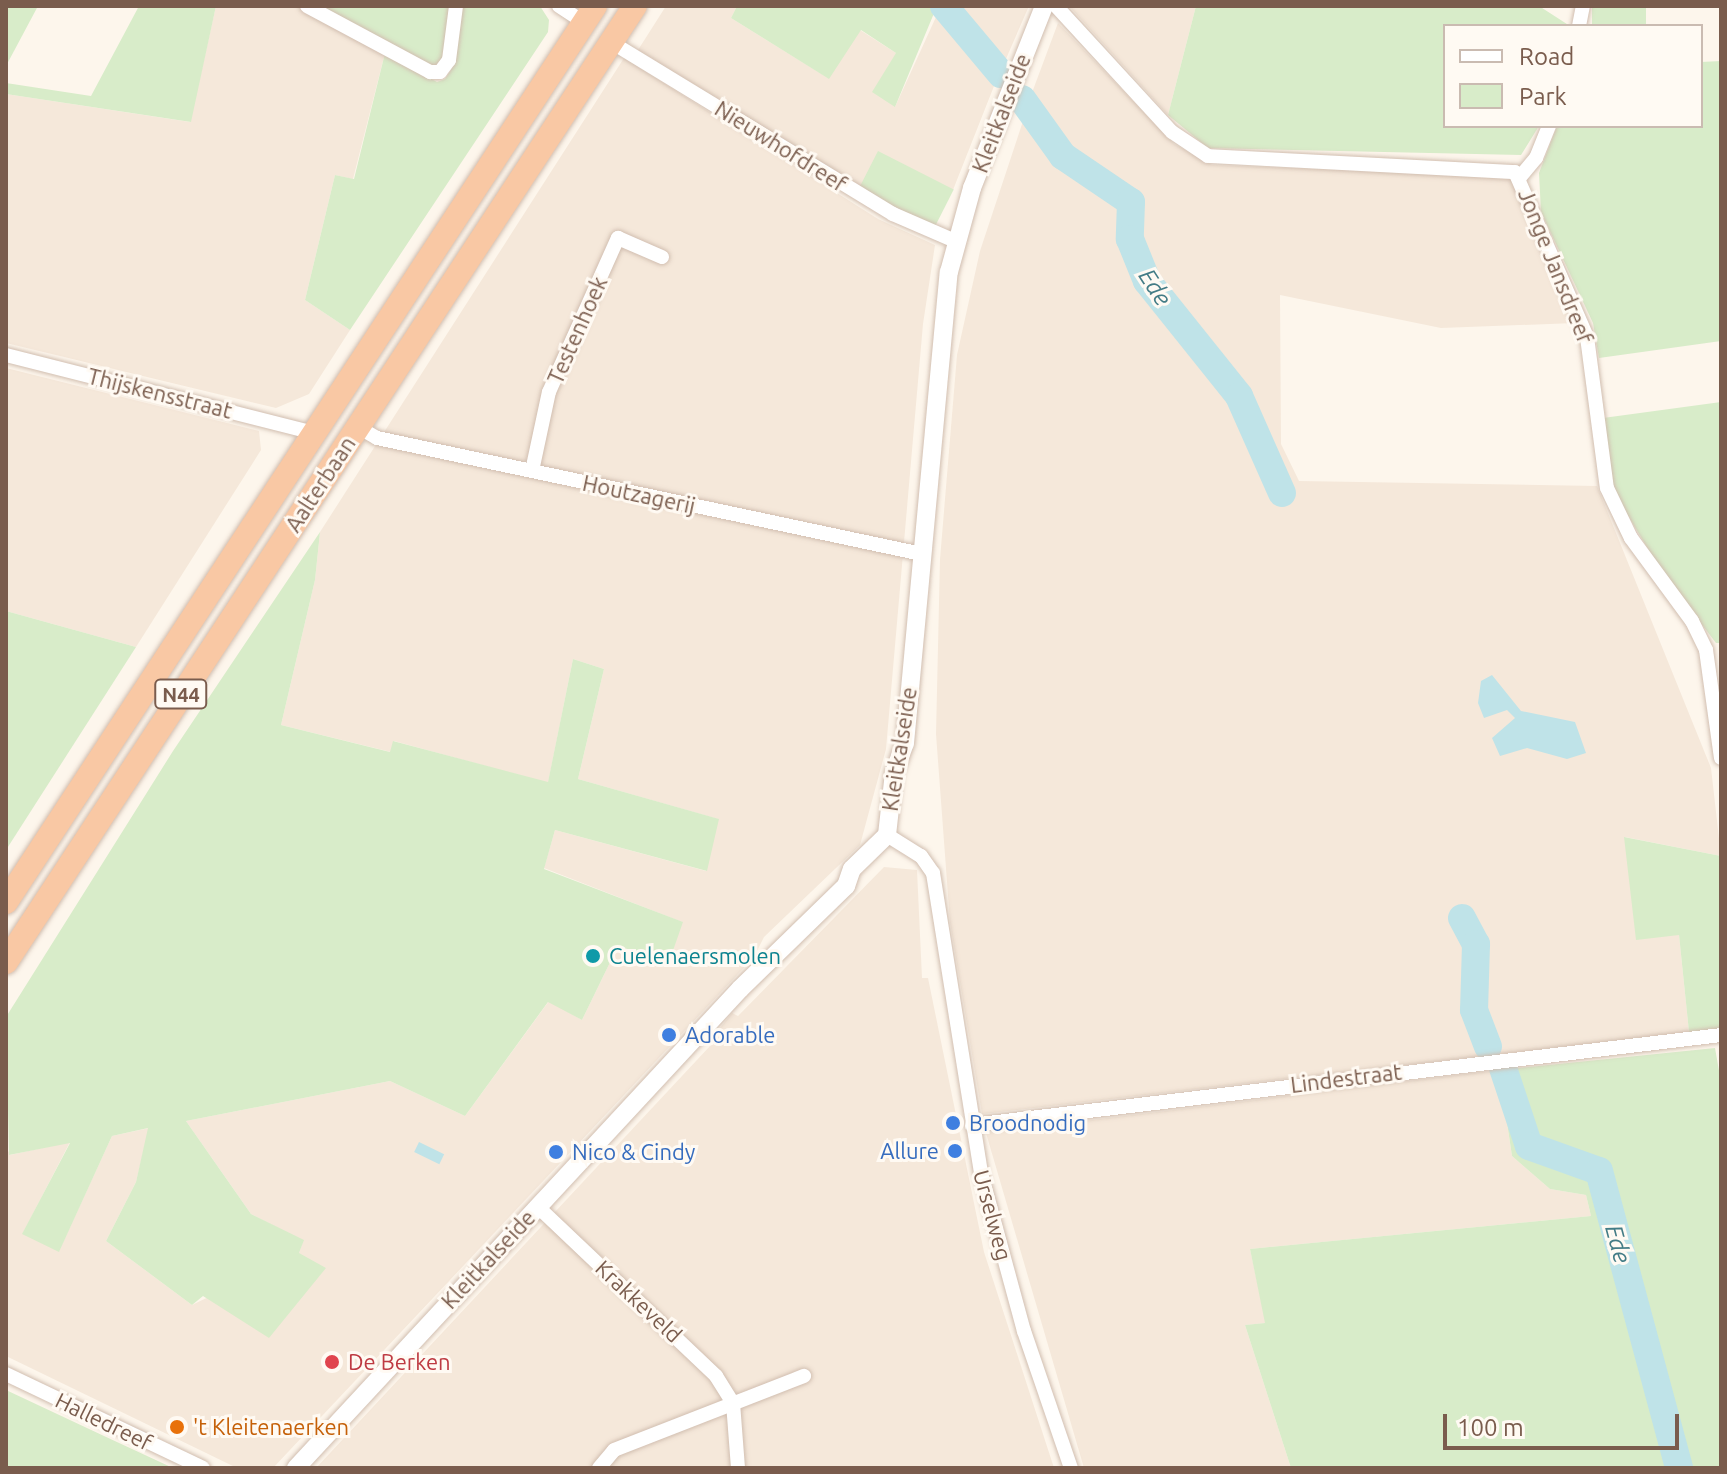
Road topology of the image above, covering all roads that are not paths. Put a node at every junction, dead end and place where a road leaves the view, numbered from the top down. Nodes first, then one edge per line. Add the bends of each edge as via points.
1 (307, 6) edge
2 (456, 6) edge
3 (559, 6) edge
4 (635, 6) edge
5 (1044, 6) edge
6 (1056, 6) edge
7 (590, 14) edge
8 (611, 42) junction
9 (1548, 128) edge
10 (1520, 177) junction
11 (955, 241) junction
12 (662, 257) dead end
13 (6, 355) edge
14 (358, 427) junction
15 (314, 433) junction
16 (532, 471) junction
17 (922, 554) junction
18 (1721, 758) edge
19 (887, 835) junction
20 (6, 902) edge
21 (6, 962) edge
22 (1721, 1035) edge
23 (972, 1125) junction
24 (537, 1206) junction
25 (6, 1374) edge
26 (804, 1376) dead end
27 (733, 1403) junction
28 (203, 1468) edge
29 (296, 1468) edge
30 (599, 1468) edge
31 (738, 1468) edge
32 (1071, 1468) edge

1 - 2 street via 430,72 440,72 449,60
3 - 7 street
4 - 8 highway, Aalterbaan / N44
5 - 11 street, Kleitkalseide
6 - 10 street, Jonge Jansdreef via 1172,132 1208,156 1495,167
7 - 15 highway, Aalterbaan / N44
8 - 11 street, Nieuwhofdreef via 853,191
8 - 14 highway, Aalterbaan / N44
9 - 10 street via 1536,158
10 - 18 street, Jonge Jansdreef via 1587,337 1607,488 1631,538 1692,621 1706,650
11 - 17 street, Kleitkalseide via 940,339
12 - 16 street, Testenhoek via 618,238 549,392
13 - 15 street, Thijskensstraat
14 - 16 street, Houtzagerij via 377,438
14 - 21 highway, Aalterbaan / N44
15 - 20 highway, Aalterbaan / N44
16 - 17 street, Houtzagerij
17 - 19 street, Kleitkalseide via 905,743 894,773
19 - 23 street, Urselweg via 921,856 933,873
19 - 24 street, Kleitkalseide via 852,869 846,886 778,958 759,970
22 - 23 street, Lindestraat
23 - 32 street, Urselweg via 1024,1331
24 - 27 street, Krakkeveld via 698,1355
24 - 29 street, Kleitkalseide
25 - 28 street, Halledreef
26 - 27 street
27 - 30 street via 614,1450
27 - 31 street

